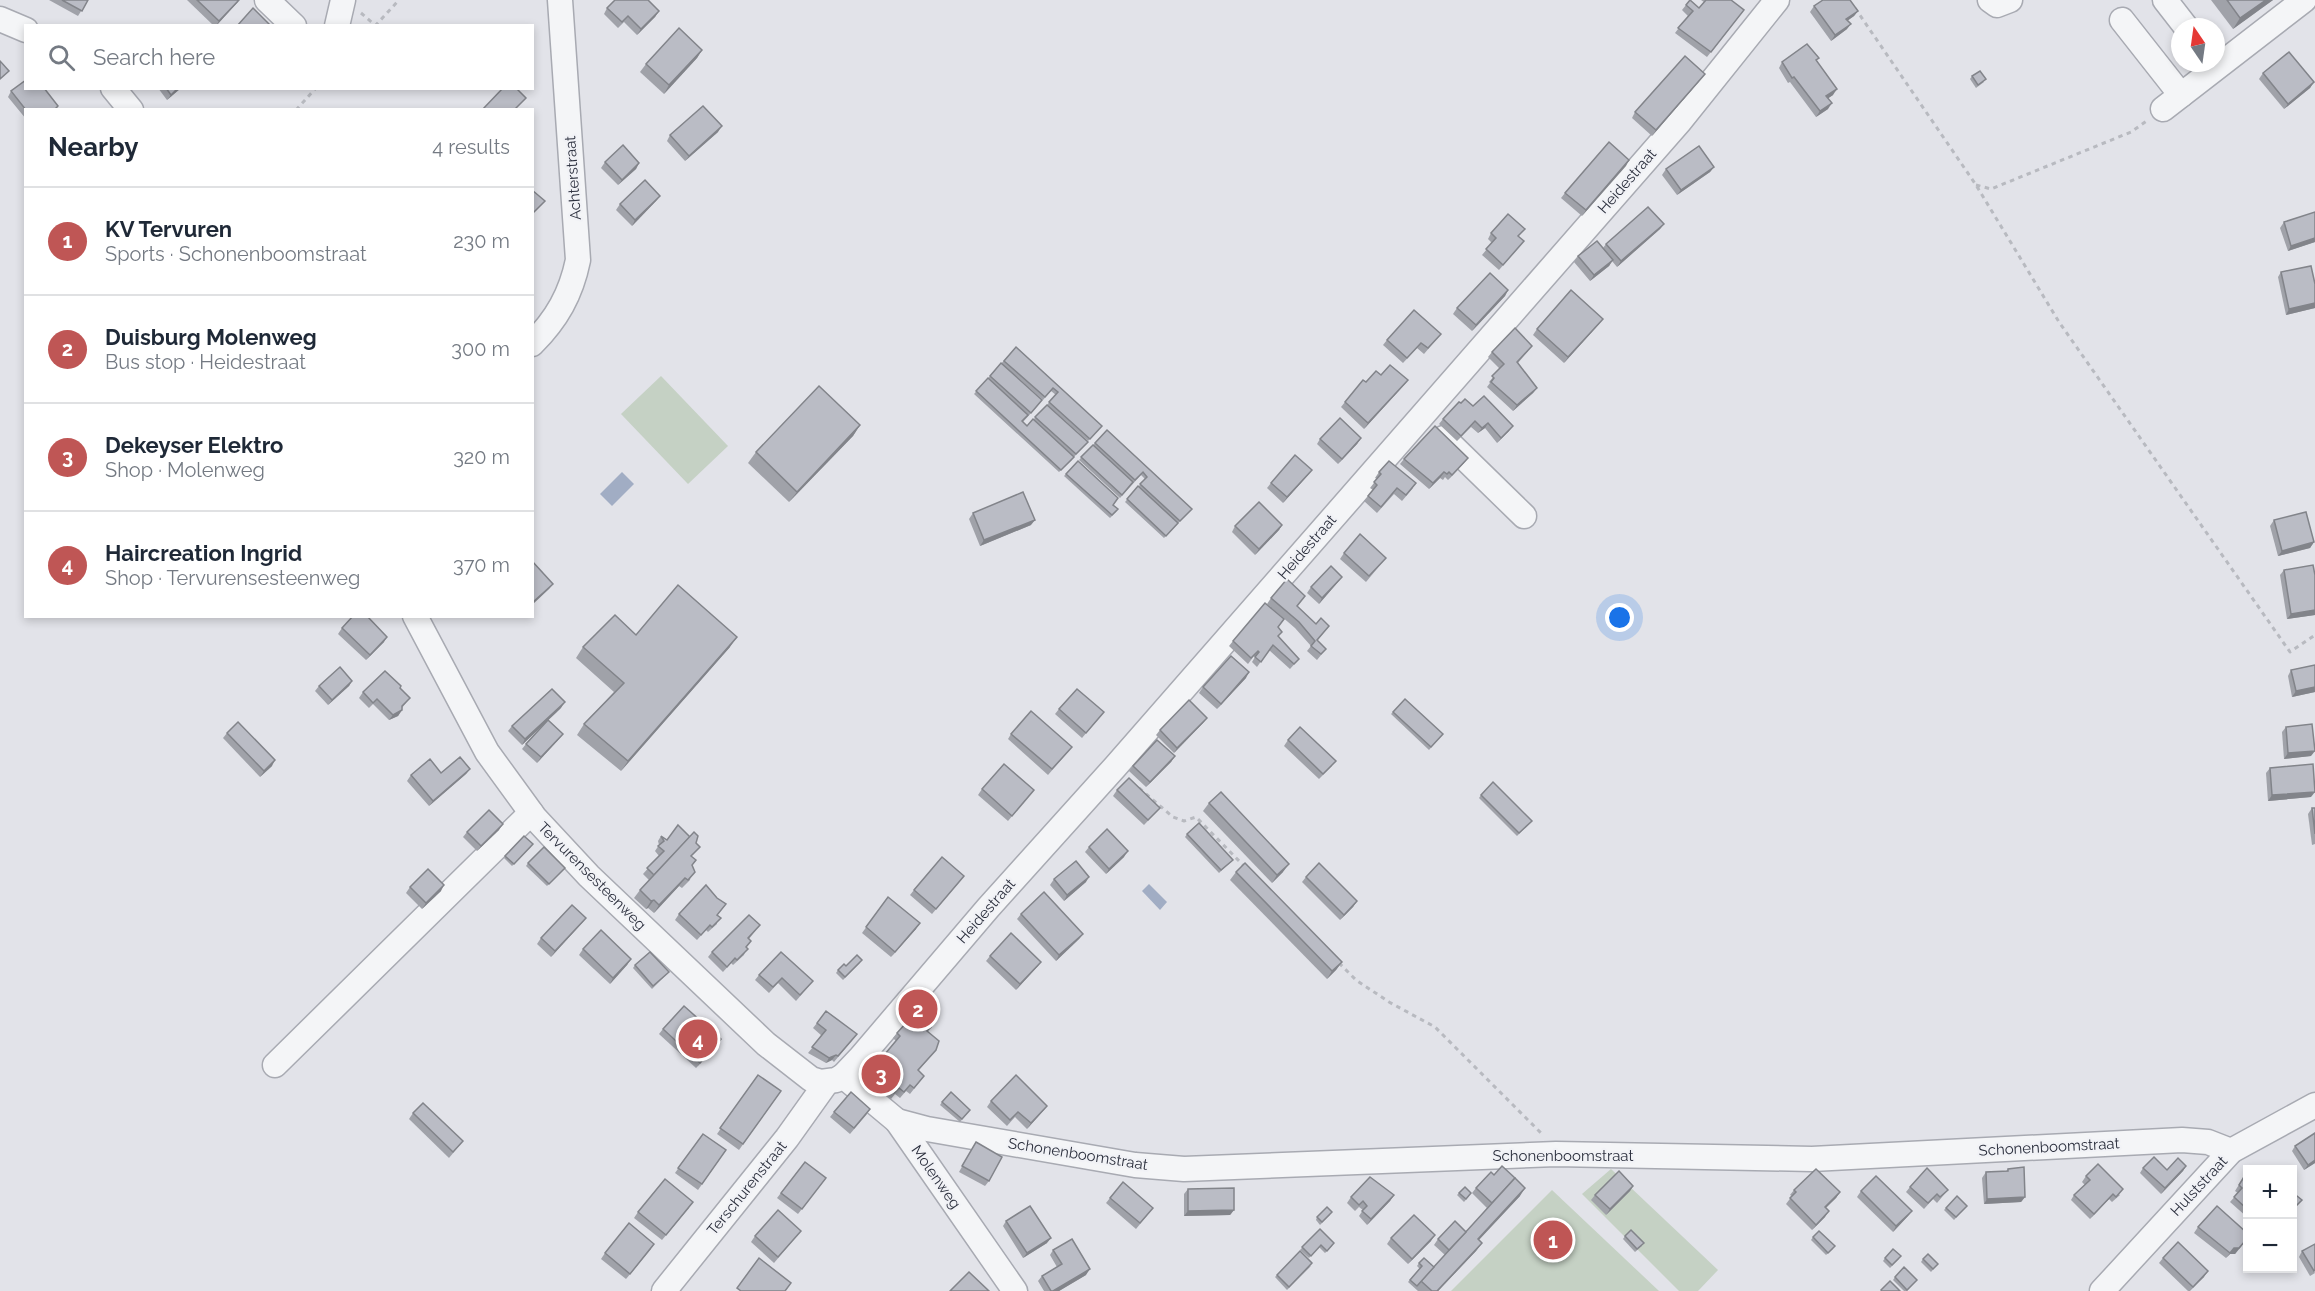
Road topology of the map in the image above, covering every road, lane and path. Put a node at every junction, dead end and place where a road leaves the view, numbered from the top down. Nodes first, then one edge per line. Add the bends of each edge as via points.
1 (267, 0) edge
2 (343, 0) edge
3 (399, 0) edge
4 (560, 0) edge
5 (1777, 0) edge
6 (1850, 0) edge
7 (1990, 0) edge
8 (2010, 0) edge
9 (2165, 0) edge
10 (2304, 0) edge
11 (2179, 18) edge
12 (0, 19) edge
13 (2122, 20) dead end
14 (292, 24) edge
15 (337, 24) edge
16 (377, 24) edge
17 (24, 29) edge
18 (2225, 58) edge
19 (2207, 72) edge
20 (115, 90) edge
21 (314, 90) edge
22 (2172, 102) junction
23 (129, 108) edge
24 (298, 108) edge
25 (1976, 185) junction
26 (534, 342) edge
27 (1421, 416) junction
28 (1524, 516) dead end
29 (416, 618) edge
30 (2315, 635) edge
31 (1115, 767) junction
32 (531, 813) junction
33 (1252, 874) edge
34 (1332, 956) edge
35 (275, 1065) dead end
36 (835, 1079) junction
37 (2315, 1105) edge
38 (897, 1121) junction
39 (2231, 1151) junction
40 (1556, 1154) junction
41 (664, 1291) edge
42 (1015, 1291) edge
43 (2103, 1291) edge

1 - 14 street
2 - 15 street
3 - 16 path
4 - 26 street, Achterstraat via 578,260 564,305
5 - 27 street, Heidestraat via 1680,121
6 - 25 path
7 - 8 street via 1997,5
9 - 11 street
10 - 18 street
12 - 17 street
13 - 22 street
19 - 22 street
20 - 23 street
21 - 24 path
22 - 25 path via 2131,132 1991,189
25 - 30 path via 2059,322 2290,652
27 - 28 street
27 - 31 street, Heidestraat
29 - 32 street, Tervurensesteenweg via 487,752
31 - 33 path via 1173,817 1184,821 1196,817
31 - 36 street, Heidestraat
32 - 35 street
32 - 36 street, Tervurensesteenweg via 589,876 766,1044 811,1079
34 - 40 path via 1356,980 1435,1027 1545,1137
36 - 38 street, Molenweg
36 - 41 street, Terschurenstraat
37 - 39 street, Hulststraat
38 - 40 street, Schonenboomstraat via 1135,1165 1184,1169
38 - 42 street, Molenweg
39 - 40 street, Schonenboomstraat via 2208,1142 2182,1140 1812,1159
39 - 43 street, Hulststraat

